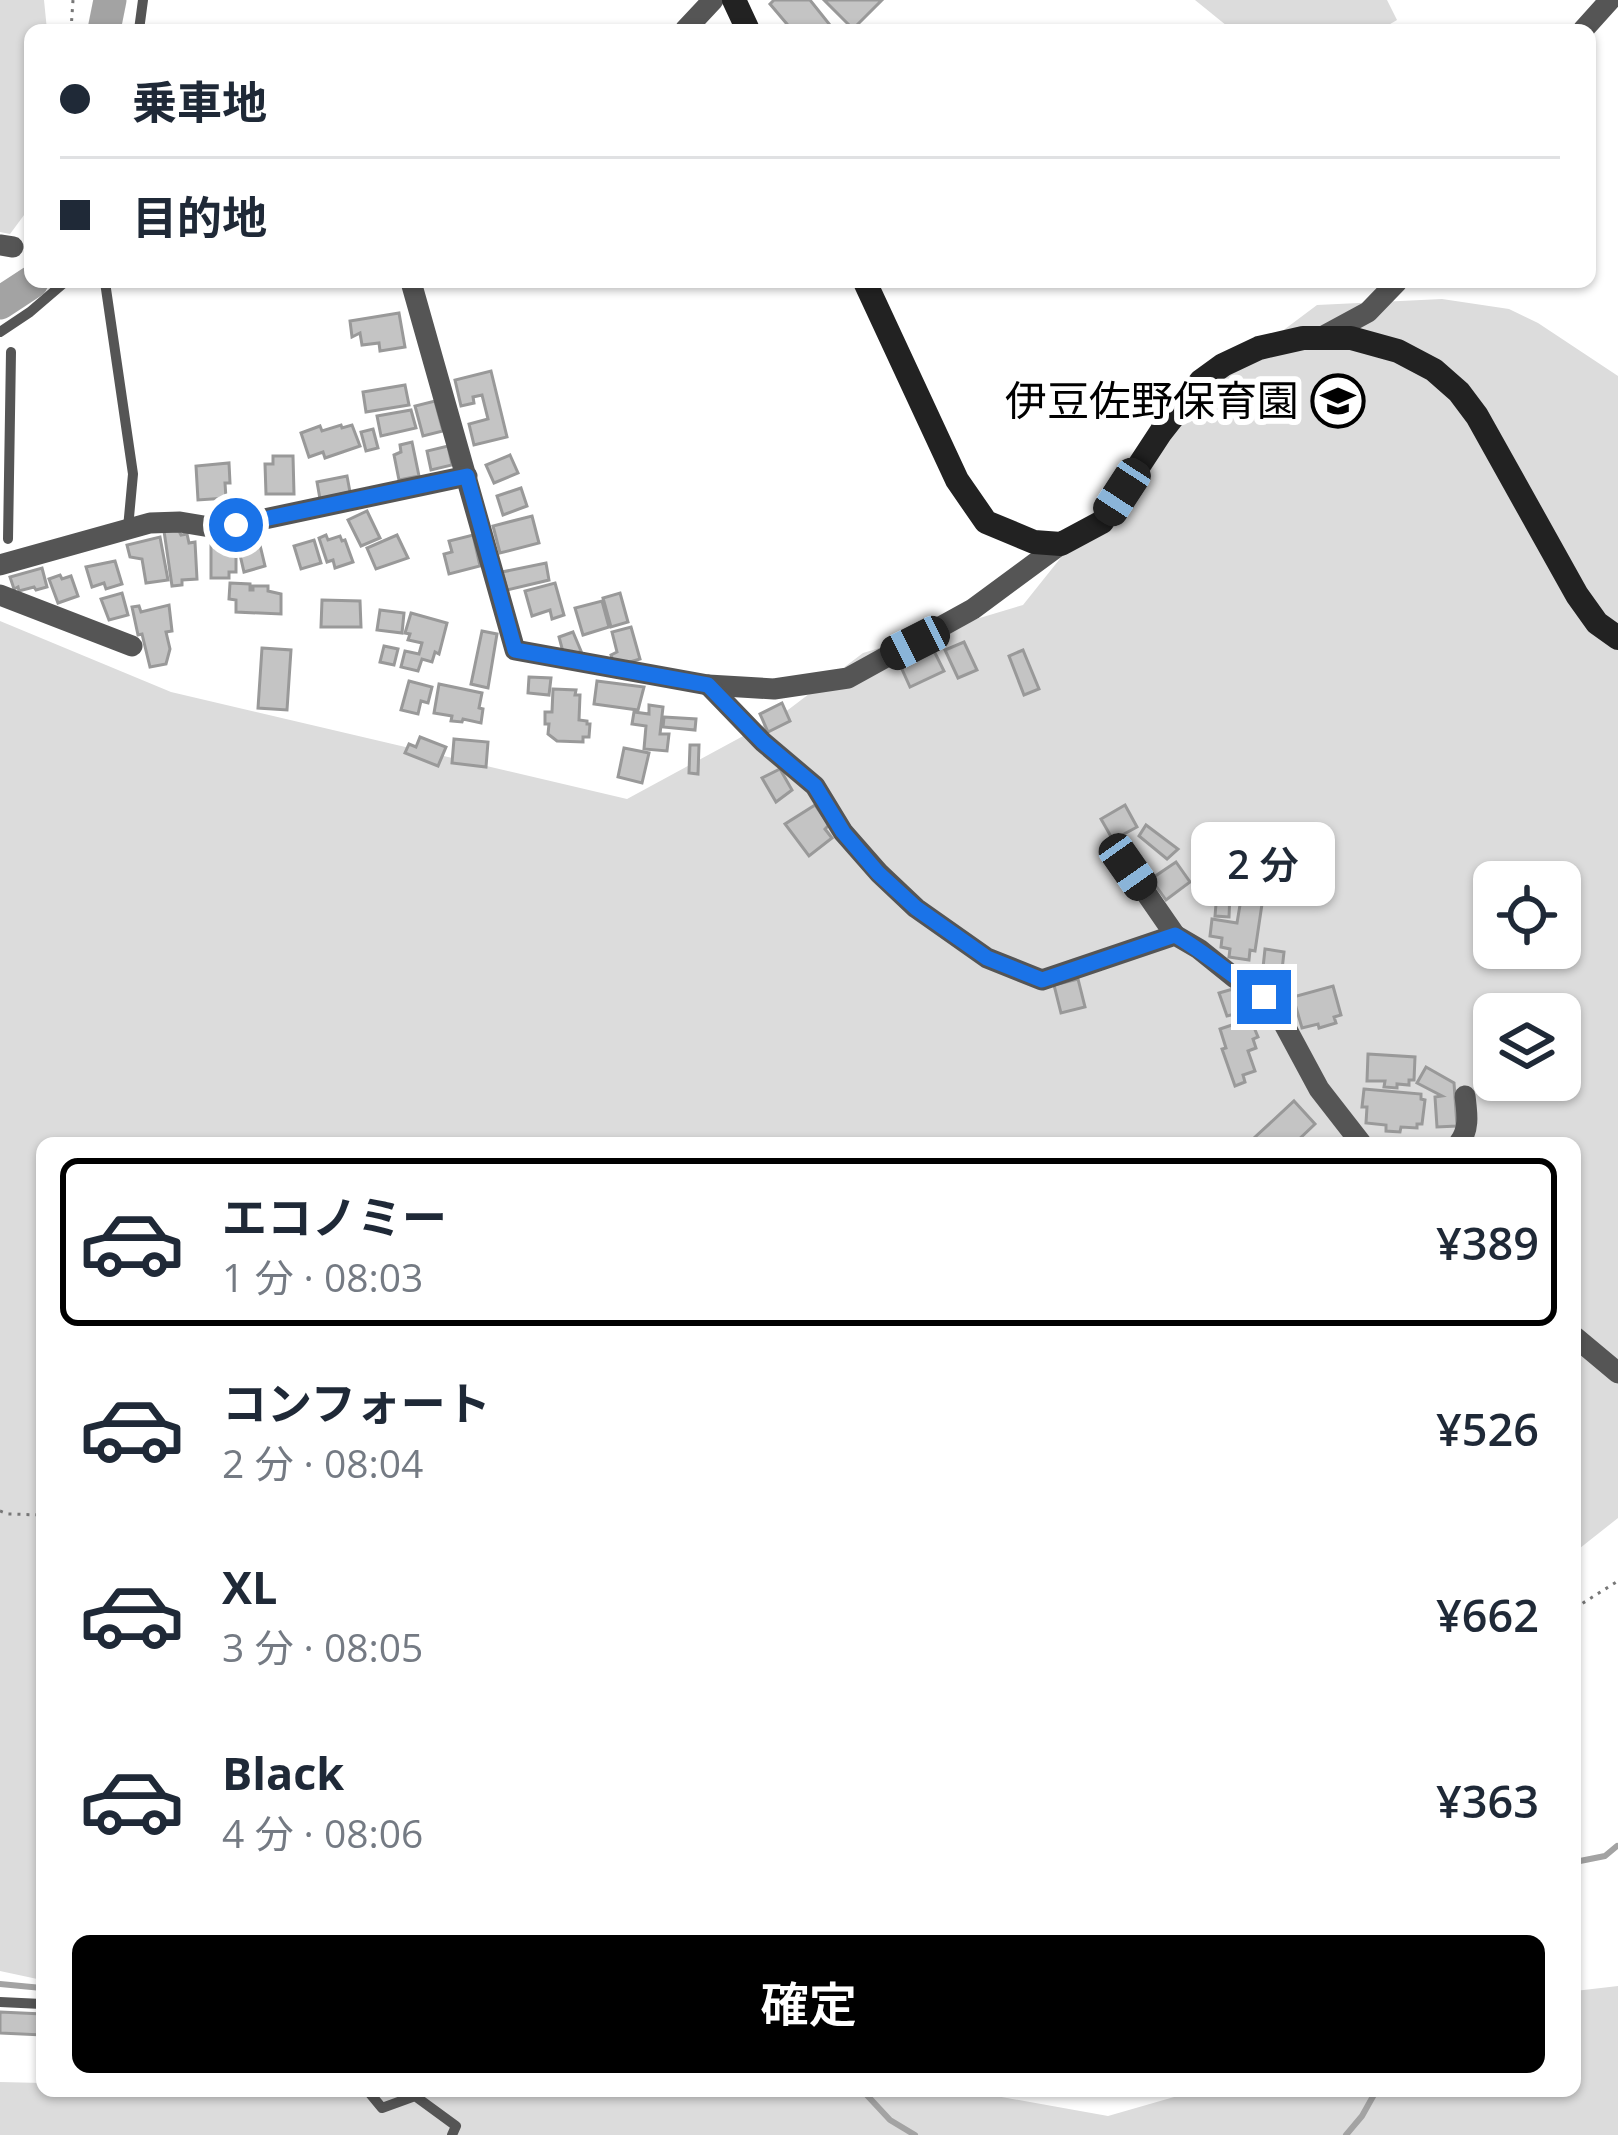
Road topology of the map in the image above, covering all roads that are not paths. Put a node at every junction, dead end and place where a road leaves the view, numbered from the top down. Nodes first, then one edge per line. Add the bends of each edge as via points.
1 (713, 0) edge
2 (1610, 0) edge
3 (691, 24) edge
4 (1588, 24) edge
5 (57, 288) edge
6 (107, 288) edge
7 (413, 288) edge
8 (869, 288) edge
9 (1391, 288) edge
10 (0, 332) edge
11 (1319, 338) junction
12 (11, 352) dead end
13 (467, 476) junction
14 (128, 529) junction
15 (1061, 544) junction
16 (5, 550) edge
17 (0, 595) edge
18 (1618, 638) edge
19 (132, 646) dead end
20 (708, 685) junction
21 (1128, 867) dead end
22 (1175, 935) junction
23 (1465, 1096) dead end
24 (1344, 1132) edge
25 (1463, 1137) edge
26 (1581, 1342) edge
27 (1618, 1373) edge
28 (0, 2002) edge
29 (36, 2004) edge
30 (373, 2097) edge
31 (412, 2097) edge
32 (416, 2097) edge
33 (452, 2135) edge

1 - 3 street
2 - 4 street
5 - 10 lane
6 - 14 lane via 133,474
7 - 13 street
8 - 15 street via 957,480 986,522
9 - 11 street via 1368,312
11 - 15 street via 1259,348 1201,381 1102,522
11 - 18 street via 1398,352 1459,392 1576,595
12 - 16 lane
13 - 14 street via 236,525
13 - 20 street via 515,650
14 - 16 street
15 - 20 street via 974,609 848,678 774,689
17 - 19 street
20 - 22 street via 815,786 878,873 987,958 1042,980
21 - 22 street
22 - 24 street via 1264,997
23 - 25 street
26 - 27 street
28 - 29 lane
30 - 31 lane via 382,2108
32 - 33 lane via 456,2126

